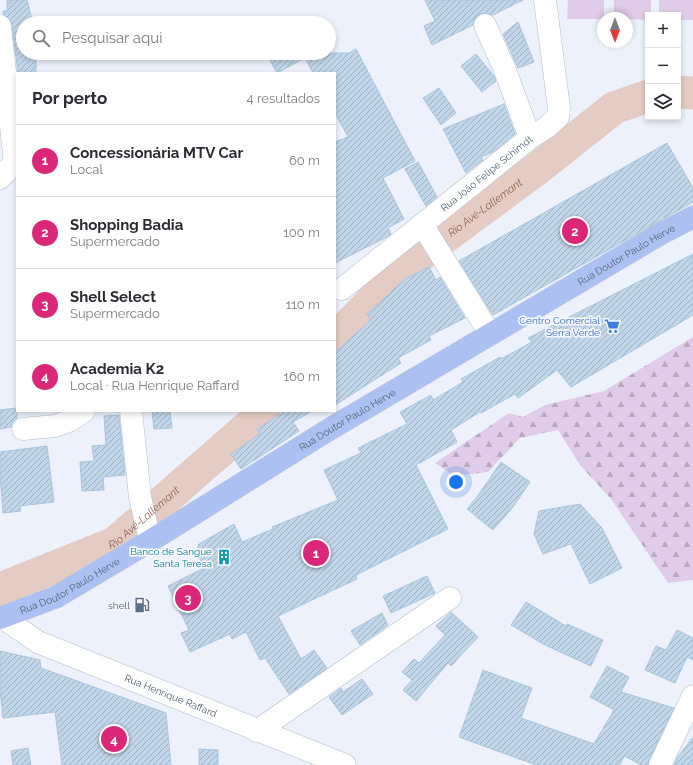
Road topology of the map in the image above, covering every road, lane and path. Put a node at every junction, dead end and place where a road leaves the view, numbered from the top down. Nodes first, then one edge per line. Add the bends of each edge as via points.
1 (545, 0) edge
2 (484, 25) dead end
3 (0, 26) edge
4 (530, 138) junction
5 (10, 167) edge
6 (693, 217) edge
7 (426, 229) junction
8 (342, 289) dead end
9 (490, 334) junction
10 (82, 412) edge
11 (131, 412) edge
12 (23, 430) dead end
13 (149, 533) junction
14 (450, 598) dead end
15 (1, 617) edge
16 (691, 708) edge
17 (257, 730) junction
18 (302, 757) edge
19 (345, 765) edge
20 (660, 765) edge

1 - 4 street, Rua João Felipe Schimdt via 559,108 558,117
2 - 4 street via 505,70
3 - 5 street
4 - 7 street, Rua João Felipe Schimdt
6 - 9 main road, Rua Doutor Paulo Herve
7 - 8 street, Rua João Felipe Schimdt
7 - 9 street
9 - 13 main road, Rua Doutor Paulo Herve
10 - 12 street via 55,426
11 - 13 street via 140,498
13 - 15 main road, Rua Doutor Paulo Herve via 56,597
14 - 17 street
15 - 17 street, Rua Henrique Raffard via 38,642
16 - 20 street
17 - 18 street, Rua Henrique Raffard
18 - 19 street, Rua Henrique Raffard

